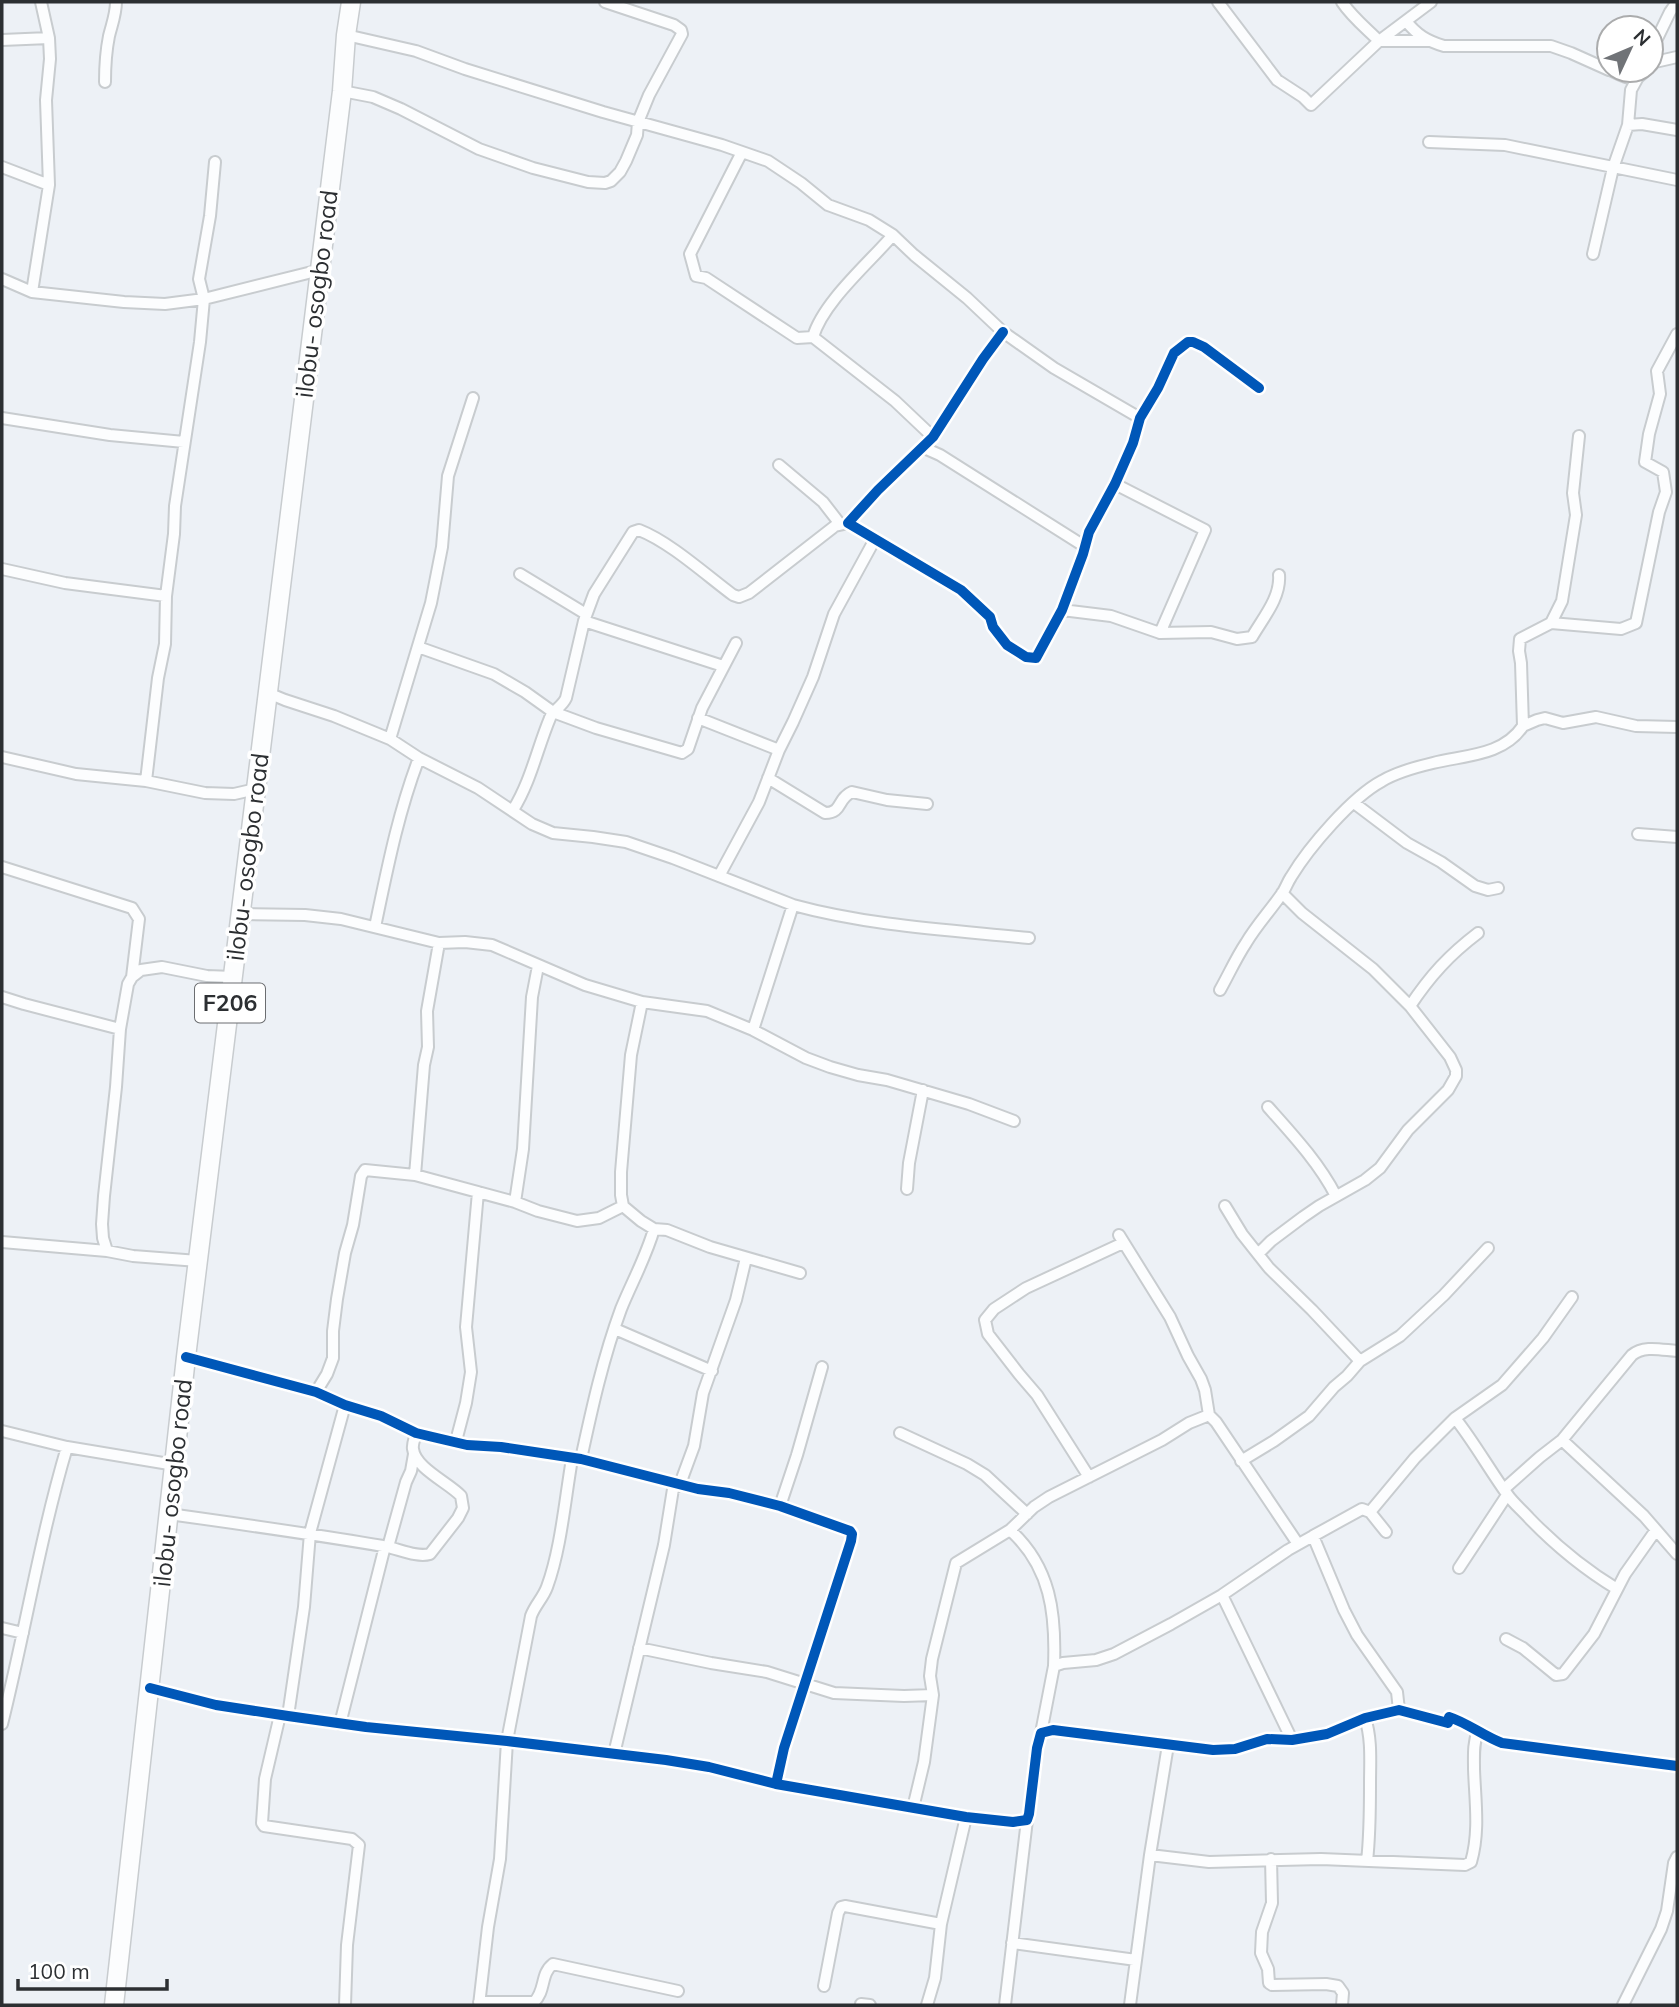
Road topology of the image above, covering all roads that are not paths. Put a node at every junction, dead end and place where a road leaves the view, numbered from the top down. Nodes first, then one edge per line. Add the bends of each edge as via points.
1 (41, 2) edge
2 (116, 2) edge
3 (351, 2) edge
4 (605, 2) edge
5 (1218, 2) edge
6 (1342, 2) edge
7 (1431, 2) edge
8 (1677, 2) edge
9 (1406, 21) junction
10 (1665, 22) edge
11 (346, 35) junction
12 (49, 38) junction
13 (2, 40) edge
14 (1379, 41) junction
15 (1428, 41) junction
16 (1595, 64) edge
17 (105, 82) dead end
18 (1635, 84) edge
19 (342, 91) junction
20 (638, 122) junction
21 (1628, 125) junction
22 (651, 126) junction
23 (1677, 130) edge
24 (638, 135) junction
25 (1429, 142) dead end
26 (742, 152) junction
27 (215, 162) dead end
28 (2, 167) edge
29 (1613, 168) junction
30 (1677, 180) edge
31 (49, 185) junction
32 (893, 235) junction
33 (1594, 254) dead end
34 (320, 270) junction
35 (2, 279) edge
36 (32, 292) junction
37 (204, 299) junction
38 (1003, 332) junction
39 (1677, 334) edge
40 (813, 337) junction
41 (1259, 388) dead end
42 (473, 398) dead end
43 (2, 418) edge
44 (1140, 418) junction
45 (1579, 436) dead end
46 (933, 437) junction
47 (184, 442) junction
48 (922, 447) junction
49 (779, 465) dead end
50 (1115, 484) junction
51 (844, 523) junction
52 (875, 539) junction
53 (1084, 546) junction
54 (2, 569) edge
55 (520, 574) dead end
56 (1279, 575) dead end
57 (166, 596) junction
58 (1062, 610) junction
59 (585, 617) junction
60 (1551, 623) junction
61 (1160, 633) junction
62 (736, 643) dead end
63 (418, 647) junction
64 (723, 666) junction
65 (268, 693) junction
66 (553, 712) junction
67 (698, 718) junction
68 (1523, 726) junction
69 (1677, 727) edge
70 (390, 739) junction
71 (779, 750) junction
72 (2, 757) edge
73 (418, 758) junction
74 (768, 778) junction
75 (146, 781) junction
76 (256, 789) junction
77 (1354, 803) junction
78 (927, 804) dead end
79 (513, 810) junction
80 (1638, 834) dead end
81 (1677, 837) edge
82 (2, 867) edge
83 (719, 876) junction
84 (1498, 888) dead end
85 (1282, 893) junction
86 (793, 905) junction
87 (241, 914) junction
88 (375, 927) junction
89 (1478, 933) dead end
90 (1029, 937) dead end
91 (439, 943) junction
92 (538, 966) junction
93 (132, 977) junction
94 (233, 977) junction
95 (1220, 990) dead end
96 (2, 996) edge
97 (642, 1002) junction
98 (1410, 1006) junction
99 (120, 1029) junction
100 (753, 1030) junction
101 (923, 1090) junction
102 (1268, 1107) dead end
103 (1014, 1121) dead end
104 (415, 1175) junction
105 (907, 1189) dead end
106 (478, 1192) junction
107 (1336, 1196) junction
108 (515, 1202) junction
109 (623, 1206) junction
110 (1225, 1206) dead end
111 (654, 1229) junction
112 (2, 1242) edge
113 (1488, 1248) dead end
114 (107, 1251) junction
115 (1258, 1254) junction
116 (747, 1258) junction
117 (198, 1261) junction
118 (800, 1273) dead end
119 (1572, 1297) dead end
120 (615, 1329) junction
121 (1677, 1351) edge
122 (186, 1357) junction
123 (1360, 1361) junction
124 (822, 1367) dead end
125 (712, 1371) junction
126 (316, 1392) junction
127 (345, 1405) junction
128 (1209, 1415) junction
129 (1455, 1418) junction
130 (2, 1431) edge
131 (416, 1433) junction
132 (900, 1433) dead end
133 (1562, 1440) junction
134 (456, 1441) junction
135 (67, 1447) junction
136 (414, 1454) junction
137 (576, 1459) junction
138 (1241, 1461) junction
139 (175, 1465) junction
140 (1089, 1477) junction
141 (680, 1484) junction
142 (1506, 1492) junction
143 (780, 1506) junction
144 (1370, 1512) junction
145 (169, 1514) junction
146 (1027, 1514) junction
147 (1010, 1530) junction
148 (1656, 1531) junction
149 (1386, 1532) dead end
150 (310, 1533) junction
151 (1313, 1536) junction
152 (1297, 1545) junction
153 (387, 1547) junction
154 (1677, 1554) edge
155 (1459, 1568) dead end
156 (1617, 1589) junction
157 (1222, 1595) junction
158 (2, 1629) edge
159 (23, 1633) junction
160 (1507, 1639) dead end
161 (639, 1648) junction
162 (1054, 1666) junction
163 (805, 1685) junction
164 (150, 1688) junction
165 (933, 1695) junction
166 (1399, 1710) junction
167 (284, 1716) junction
168 (1365, 1718) junction
169 (2, 1724) edge
170 (340, 1724) junction
171 (1478, 1731) junction
172 (1041, 1733) junction
173 (1292, 1740) junction
174 (507, 1741) junction
175 (1168, 1745) junction
176 (614, 1754) junction
177 (1677, 1766) edge
178 (776, 1784) junction
179 (913, 1808) junction
180 (966, 1817) junction
181 (1027, 1820) junction
182 (1150, 1855) junction
183 (1677, 1857) edge
184 (1271, 1860) junction
185 (1367, 1861) junction
186 (941, 1924) junction
187 (1012, 1942) junction
188 (1136, 1959) junction
189 (824, 1986) dead end
190 (678, 1991) dead end
191 (479, 2004) edge
192 (114, 2005) edge
193 (345, 2005) edge
194 (927, 2005) edge
195 (1005, 2005) edge
196 (1130, 2005) edge
197 (1342, 2005) edge
198 (1623, 2005) edge

1 - 12 street
2 - 17 street
3 - 11 main road, ilobu- osogbo road / F206
4 - 20 street via 681,30
5 - 14 street via 1277,80 1311,105
6 - 14 street
7 - 9 street
8 - 10 street
9 - 14 street
9 - 15 street
11 - 19 main road, ilobu- osogbo road / F206
11 - 20 street via 416,51
12 - 13 street
12 - 31 street
14 - 15 street
15 - 16 street via 1444,46 1551,46
18 - 21 street
19 - 24 street via 401,108 479,149 597,184 611,181 620,172
19 - 34 main road, ilobu- osogbo road / F206
20 - 22 street
20 - 24 street
21 - 23 street
21 - 29 street
22 - 24 street
22 - 26 street
25 - 29 street via 1505,145
26 - 32 street via 768,160 828,205 869,220
26 - 40 street via 690,254 696,276 706,278 797,338
27 - 37 street via 199,279
28 - 31 street
29 - 30 street
29 - 33 street
31 - 36 street
32 - 38 street
32 - 40 street via 833,302
34 - 37 street
34 - 65 main road, ilobu- osogbo road / F206
35 - 36 street
36 - 37 street via 138,303
37 - 47 street
38 - 44 street
38 - 46 street
39 - 60 street via 1657,371 1660,394 1645,462 1663,472 1666,492 1636,623 1621,629
40 - 46 street
41 - 44 street via 1204,347 1188,342 1174,353
42 - 63 street via 448,477 441,557
43 - 47 street
44 - 50 street
45 - 60 street via 1573,493 1576,515 1562,601
46 - 48 street
47 - 57 street
48 - 51 street
48 - 53 street
49 - 51 street
50 - 53 street
50 - 61 street via 1205,530
51 - 52 street
51 - 59 street via 739,597 636,530 611,563
52 - 58 street via 961,590 990,617 1007,645 1026,657 1036,658
52 - 71 street via 834,614 813,677
53 - 58 street
54 - 57 street via 65,583
55 - 59 street
56 - 61 street via 1271,606 1252,637
57 - 75 street via 165,644
58 - 61 street via 1111,617
59 - 64 street
59 - 66 street via 570,688 563,705
60 - 68 street via 1520,639
62 - 64 street
63 - 66 street via 494,674
63 - 70 street
64 - 67 street
65 - 70 street
65 - 76 main road, ilobu- osogbo road / F206
66 - 67 street via 682,753 688,749
66 - 79 street
67 - 71 street
68 - 69 street via 1545,719 1563,723 1596,717 1636,726
68 - 77 street via 1501,747 1403,772 1382,781
70 - 73 street
71 - 74 street
72 - 75 street via 76,774
73 - 79 street
73 - 88 street via 394,838
74 - 78 street via 825,813 833,813 852,792
74 - 83 street
75 - 76 street via 205,793
76 - 87 main road, ilobu- osogbo road / F206
77 - 84 street via 1475,886
77 - 85 street via 1301,862
79 - 83 street via 553,833 626,842
80 - 81 street
82 - 93 street via 132,908 139,919
83 - 86 street
85 - 95 street via 1244,945
85 - 98 street
86 - 90 street via 894,925
86 - 100 street
87 - 88 street via 304,915
87 - 94 main road, ilobu- osogbo road / F206
88 - 91 street
89 - 98 street via 1440,966
91 - 92 street via 492,945
91 - 104 street via 427,1011 428,1046
92 - 97 street
92 - 108 street
93 - 94 street via 141,970 162,967
93 - 99 street
94 - 117 main road, ilobu- osogbo road / F206
96 - 99 street
97 - 100 street via 707,1011
97 - 109 street via 631,1055 621,1172
98 - 107 street via 1451,1057 1454,1082 1408,1130 1380,1168
99 - 114 street via 102,1224
100 - 101 street via 830,1067
101 - 103 street
101 - 105 street
102 - 107 street via 1309,1154
104 - 106 street
104 - 126 street via 369,1170 361,1175 337,1298 331,1366
106 - 108 street
106 - 134 street via 466,1327 471,1372
107 - 115 street
108 - 109 street via 578,1221 599,1218
109 - 111 street
110 - 115 street
111 - 116 street
111 - 120 street
112 - 114 street
113 - 123 street via 1400,1336
114 - 117 street
115 - 123 street
116 - 118 street
116 - 125 street
117 - 122 main road, ilobu- osogbo road / F206
119 - 129 street via 1502,1385
120 - 125 street
120 - 137 street
121 - 133 street via 1637,1350
122 - 126 street
122 - 139 main road, ilobu- osogbo road / F206
123 - 138 street via 1309,1416
124 - 143 street
125 - 141 street
126 - 127 street
127 - 131 street
127 - 150 street
128 - 138 street
128 - 140 street
128 - 140 street via 1205,1390 1170,1317 1121,1239 1033,1284 994,1309 985,1325
129 - 142 street
129 - 144 street
130 - 135 street
131 - 134 street
131 - 136 street
132 - 146 street via 985,1475
133 - 142 street
133 - 148 street
134 - 137 street
135 - 139 street
135 - 159 street
136 - 153 street
136 - 153 street via 461,1496 463,1508 430,1554
137 - 141 street
137 - 174 street via 547,1587 531,1616
138 - 152 street
139 - 145 main road, ilobu- osogbo road / F206
140 - 146 street
141 - 143 street
141 - 161 street via 673,1489
142 - 155 street
142 - 156 street via 1569,1557
143 - 163 street via 852,1534
144 - 149 street
144 - 151 street via 1362,1509
145 - 150 street
145 - 164 main road, ilobu- osogbo road / F206
146 - 147 street
147 - 162 street via 1032,1554 1047,1587 1055,1629
147 - 165 street via 956,1563 932,1659
148 - 154 street
148 - 156 street
150 - 153 street
150 - 167 street via 304,1607
151 - 152 street
151 - 166 street via 1343,1610 1397,1692
152 - 157 street
153 - 170 street
156 - 160 street via 1594,1634 1560,1676
157 - 162 street via 1114,1654
157 - 173 street
158 - 159 street
159 - 169 street
161 - 163 street via 767,1672
161 - 176 street
162 - 172 street
163 - 165 street via 834,1693
163 - 178 street
164 - 167 street
164 - 192 main road, ilobu- osogbo road / F206
165 - 179 street
166 - 168 street
166 - 171 street via 1448,1723 1449,1717
167 - 170 street
167 - 193 street via 265,1779 261,1823 352,1839 359,1845
168 - 173 street via 1327,1734
168 - 185 street via 1370,1755
170 - 174 street
171 - 177 street via 1516,1746
171 - 185 street via 1474,1746 1477,1821 1471,1862
172 - 175 street via 1053,1730
172 - 181 street
173 - 175 street via 1267,1739 1213,1750
174 - 176 street
174 - 191 street via 500,1859
175 - 182 street
176 - 178 street via 709,1767
178 - 179 street
179 - 180 street
180 - 181 street
180 - 186 street
181 - 187 street
182 - 184 street via 1209,1862
182 - 188 street
183 - 198 street via 1661,1929
184 - 185 street
184 - 197 street via 1272,1903 1262,1932 1261,1953 1269,1983 1338,1986
186 - 189 street via 841,1907
186 - 194 street
187 - 188 street
187 - 195 street
188 - 196 street
190 - 191 street via 553,1964 545,1972 534,2002

